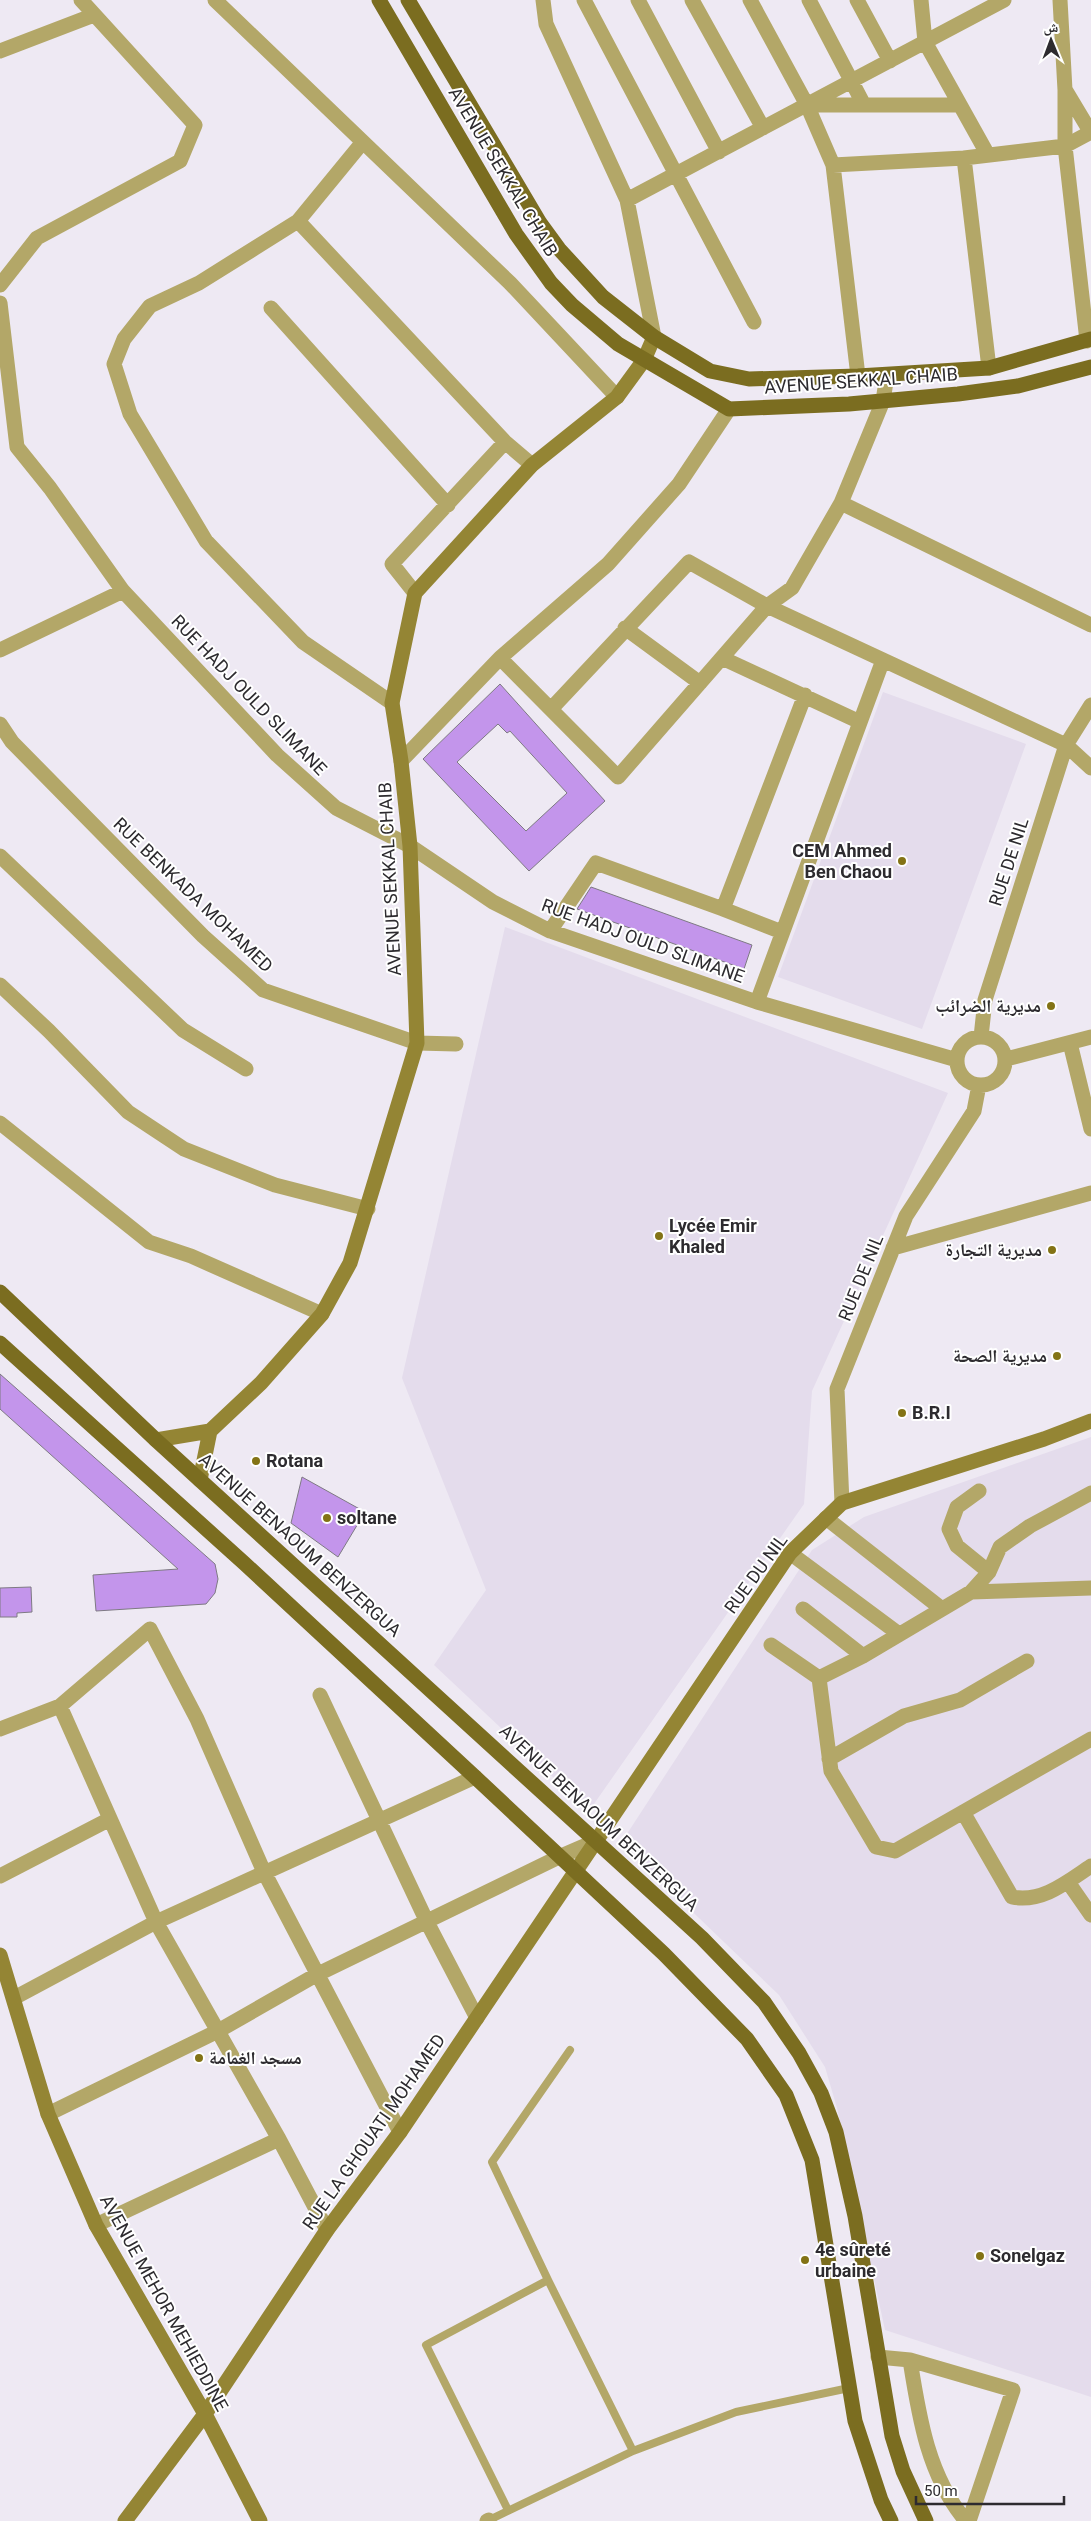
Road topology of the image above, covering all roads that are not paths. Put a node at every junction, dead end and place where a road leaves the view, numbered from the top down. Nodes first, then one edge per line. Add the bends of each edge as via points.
1 (81, 0) edge
2 (215, 0) edge
3 (379, 0) edge
4 (408, 0) edge
5 (543, 0) edge
6 (584, 0) edge
7 (638, 0) edge
8 (692, 0) edge
9 (750, 0) edge
10 (809, 0) edge
11 (857, 0) edge
12 (921, 0) edge
13 (1060, 0) edge
14 (1000, 1) edge
15 (94, 16) junction
16 (925, 42) junction
17 (0, 51) edge
18 (890, 61) junction
19 (852, 81) junction
20 (1065, 90) junction
21 (808, 104) junction
22 (864, 104) junction
23 (960, 104) junction
24 (763, 128) junction
25 (1091, 133) edge
26 (362, 143) junction
27 (1065, 146) junction
28 (719, 152) junction
29 (988, 155) junction
30 (964, 158) junction
31 (833, 165) junction
32 (677, 174) junction
33 (627, 200) junction
34 (298, 220) junction
35 (0, 285) edge
36 (0, 303) edge
37 (271, 308) dead end
38 (754, 322) dead end
39 (654, 337) junction
40 (1089, 340) edge
41 (644, 360) junction
42 (1091, 367) edge
43 (989, 368) junction
44 (887, 375) junction
45 (858, 376) junction
46 (616, 397) junction
47 (883, 401) junction
48 (729, 408) junction
49 (505, 442) junction
50 (532, 465) junction
51 (841, 502) junction
52 (448, 504) junction
53 (123, 591) junction
54 (415, 593) junction
55 (767, 606) junction
56 (1091, 626) edge
57 (625, 628) junction
58 (0, 650) edge
59 (500, 658) junction
60 (722, 658) junction
61 (883, 660) junction
62 (700, 683) junction
63 (805, 695) junction
64 (392, 703) junction
65 (1091, 705) edge
66 (551, 709) junction
67 (860, 722) junction
68 (0, 724) edge
69 (1066, 745) junction
70 (401, 761) junction
71 (1091, 768) edge
72 (410, 846) junction
73 (0, 856) edge
74 (723, 909) junction
75 (550, 931) junction
76 (782, 932) junction
77 (0, 985) edge
78 (757, 1002) junction
79 (981, 1037) junction
80 (1091, 1037) edge
81 (1070, 1042) junction
82 (417, 1044) junction
83 (456, 1044) dead end
84 (1006, 1059) junction
85 (957, 1060) junction
86 (246, 1069) dead end
87 (979, 1085) junction
88 (0, 1123) edge
89 (1091, 1129) edge
90 (1091, 1193) edge
91 (368, 1209) junction
92 (893, 1248) junction
93 (0, 1292) edge
94 (322, 1314) junction
95 (0, 1343) edge
96 (1091, 1421) edge
97 (210, 1431) junction
98 (156, 1440) junction
99 (200, 1480) junction
100 (979, 1491) dead end
101 (1091, 1493) edge
102 (842, 1503) junction
103 (826, 1518) junction
104 (790, 1554) junction
105 (989, 1572) junction
106 (1091, 1580) edge
107 (1091, 1588) edge
108 (1076, 1589) junction
109 (971, 1592) junction
110 (803, 1609) dead end
111 (942, 1609) junction
112 (899, 1634) junction
113 (771, 1645) dead end
114 (863, 1656) junction
115 (1027, 1661) dead end
116 (819, 1678) junction
117 (320, 1695) dead end
118 (60, 1706) junction
119 (0, 1729) edge
120 (1091, 1739) edge
121 (829, 1759) junction
122 (475, 1777) junction
123 (963, 1812) junction
124 (110, 1819) junction
125 (379, 1820) junction
126 (596, 1841) junction
127 (559, 1857) junction
128 (1091, 1866) edge
129 (264, 1872) junction
130 (576, 1874) junction
131 (0, 1876) edge
132 (1068, 1882) junction
133 (1091, 1915) edge
134 (156, 1922) junction
135 (427, 1922) junction
136 (0, 1955) edge
137 (316, 1975) junction
138 (14, 1998) junction
139 (477, 2018) junction
140 (218, 2031) junction
141 (570, 2050) dead end
142 (48, 2114) junction
143 (400, 2132) junction
144 (279, 2139) junction
145 (96, 2224) junction
146 (327, 2230) junction
147 (548, 2280) junction
148 (878, 2357) junction
149 (910, 2360) junction
150 (850, 2388) junction
151 (205, 2414) junction
152 (632, 2451) junction
153 (508, 2510) junction
154 (125, 2521) edge
155 (260, 2521) edge
156 (488, 2521) edge
157 (891, 2521) edge
158 (926, 2521) edge
159 (968, 2521) edge

1 - 15 street
2 - 26 street
3 - 41 main road, AVENUE SEKKAL CHAIB via 532,259 583,315 618,344
4 - 39 main road, AVENUE SEKKAL CHAIB via 559,249 603,297
5 - 33 street via 546,24
6 - 32 street
7 - 28 street
8 - 24 street
9 - 21 street
10 - 19 street
11 - 18 street
12 - 16 street
13 - 20 street
14 - 16 street
15 - 17 street
15 - 35 street via 195,125 180,161 37,238
16 - 18 street
16 - 23 street
18 - 19 street
19 - 21 street
19 - 22 street
20 - 25 street
20 - 27 street
21 - 22 street
21 - 24 street
21 - 31 street
22 - 23 street
23 - 29 street
24 - 28 street
25 - 27 street
26 - 34 street
26 - 46 street via 510,283
27 - 29 street
27 - 40 street
28 - 32 street
29 - 30 street
30 - 31 street
30 - 43 street
31 - 45 street
32 - 33 street
32 - 38 street
33 - 39 street
34 - 49 street
34 - 64 street via 199,282 150,306 124,339 114,364 130,414 206,541 303,642
36 - 53 street, RUE HADJ OULD SLIMANE via 16,447 50,488
37 - 52 street
39 - 41 street
39 - 45 main road, AVENUE SEKKAL CHAIB via 710,371 749,379
40 - 43 main road, AVENUE SEKKAL CHAIB
41 - 46 street
41 - 48 main road, AVENUE SEKKAL CHAIB
42 - 47 main road, AVENUE SEKKAL CHAIB via 1018,386
43 - 44 main road, AVENUE SEKKAL CHAIB
44 - 45 main road, AVENUE SEKKAL CHAIB
44 - 47 street
46 - 50 street
47 - 48 main road, AVENUE SEKKAL CHAIB
47 - 51 street
48 - 59 street via 679,484 608,564
49 - 50 street
49 - 52 street
50 - 54 street
51 - 55 street via 792,588
51 - 56 street
52 - 54 street via 392,564
53 - 58 street
53 - 72 street, RUE HADJ OULD SLIMANE via 292,769 336,808
54 - 64 street, AVENUE SEKKAL CHAIB
55 - 57 street via 689,562
55 - 60 street
55 - 61 street
57 - 62 street
57 - 66 street
59 - 66 street
59 - 70 street
60 - 62 street
60 - 63 street
61 - 67 street
61 - 69 street
62 - 66 street via 618,777
63 - 67 street
63 - 74 street
64 - 70 street, AVENUE SEKKAL CHAIB
65 - 69 street, RUE DE NIL
67 - 76 street
68 - 82 street, RUE BENKADA MOHAMED via 12,742 203,936 263,990
69 - 71 street
69 - 79 street, RUE DE NIL via 984,1000
70 - 72 street, AVENUE SEKKAL CHAIB
72 - 75 street, RUE HADJ OULD SLIMANE via 494,902
72 - 82 street, AVENUE SEKKAL CHAIB
73 - 86 street via 183,1030
74 - 75 street via 596,864
74 - 76 street
75 - 78 street, RUE HADJ OULD SLIMANE
76 - 78 street
77 - 91 street via 128,1112 184,1149 275,1185
78 - 85 street, RUE HADJ OULD SLIMANE
79 - 84 street via 999,1044
79 - 85 street via 962,1045
80 - 81 street
81 - 84 street
81 - 89 street
82 - 83 street, RUE BENKADA MOHAMED
82 - 91 street, AVENUE SEKKAL CHAIB
84 - 87 street via 997,1080
85 - 87 street via 961,1075
87 - 92 street, RUE DE NIL via 974,1111 906,1216
88 - 94 street via 149,1242 191,1256
90 - 92 street
91 - 94 street, AVENUE SEKKAL CHAIB via 350,1263
92 - 102 street, RUE DE NIL via 837,1389
93 - 98 main road, AVENUE BENAOUM BENZERGUA
94 - 97 street, AVENUE SEKKAL CHAIB via 261,1383
95 - 122 main road
96 - 102 street, RUE DU NIL
97 - 98 street
97 - 99 street
98 - 99 main road, AVENUE BENAOUM BENZERGUA
99 - 126 main road, AVENUE BENAOUM BENZERGUA
100 - 105 street via 957,1507 949,1529 957,1546
101 - 105 street via 1030,1526 1000,1547
102 - 103 street, RUE DU NIL
103 - 104 street, RUE DU NIL
103 - 111 street
104 - 112 street
104 - 126 street, RUE DU NIL
105 - 109 street
106 - 108 street
107 - 108 street
108 - 109 street
109 - 111 street
110 - 114 street
111 - 112 street
112 - 114 street
113 - 116 street
114 - 116 street
115 - 121 street via 960,1700 904,1716
116 - 121 street
117 - 125 street
118 - 119 street
118 - 124 street
118 - 129 street via 150,1630 197,1719
120 - 123 street
121 - 123 street via 831,1770 876,1847 895,1851
122 - 125 street
122 - 127 main road
123 - 132 street via 1012,1897 1026,1900
124 - 131 street
124 - 134 street
125 - 129 street
125 - 135 street
126 - 127 street
126 - 130 street, RUE DU NIL
126 - 148 main road, AVENUE BENAOUM BENZERGUA via 702,1938 764,2002 799,2053 821,2093 836,2132 855,2216
127 - 130 main road
127 - 135 street
128 - 132 street
129 - 134 street
129 - 137 street
130 - 139 street, RUE LA GHOUATI MOHAMED
130 - 150 main road via 664,1954 747,2039 786,2095 812,2160
132 - 133 street
134 - 138 street
134 - 140 street
135 - 137 street
135 - 139 street
136 - 138 street, AVENUE MEHOR MEHIEDDINE
137 - 140 street
137 - 143 street
138 - 142 street, AVENUE MEHOR MEHIEDDINE
139 - 143 street, RUE LA GHOUATI MOHAMED
140 - 142 street
140 - 144 street
141 - 147 lane via 492,2162
142 - 145 street, AVENUE MEHOR MEHIEDDINE
143 - 146 street, RUE LA GHOUATI MOHAMED
144 - 145 street
144 - 146 street
145 - 151 street, AVENUE MEHOR MEHIEDDINE
146 - 151 street, RUE LA GHOUATI MOHAMED
147 - 152 lane
147 - 153 lane via 426,2345
148 - 149 street
148 - 158 main road, AVENUE BENAOUM BENZERGUA via 892,2436
149 - 159 street via 927,2448 950,2502
149 - 159 street via 1013,2390
150 - 152 lane via 736,2412
150 - 157 main road via 855,2421
151 - 154 street, RUE LA GHOUATI MOHAMED
151 - 155 street, AVENUE MEHOR MEHIEDDINE
152 - 153 lane
153 - 156 lane

